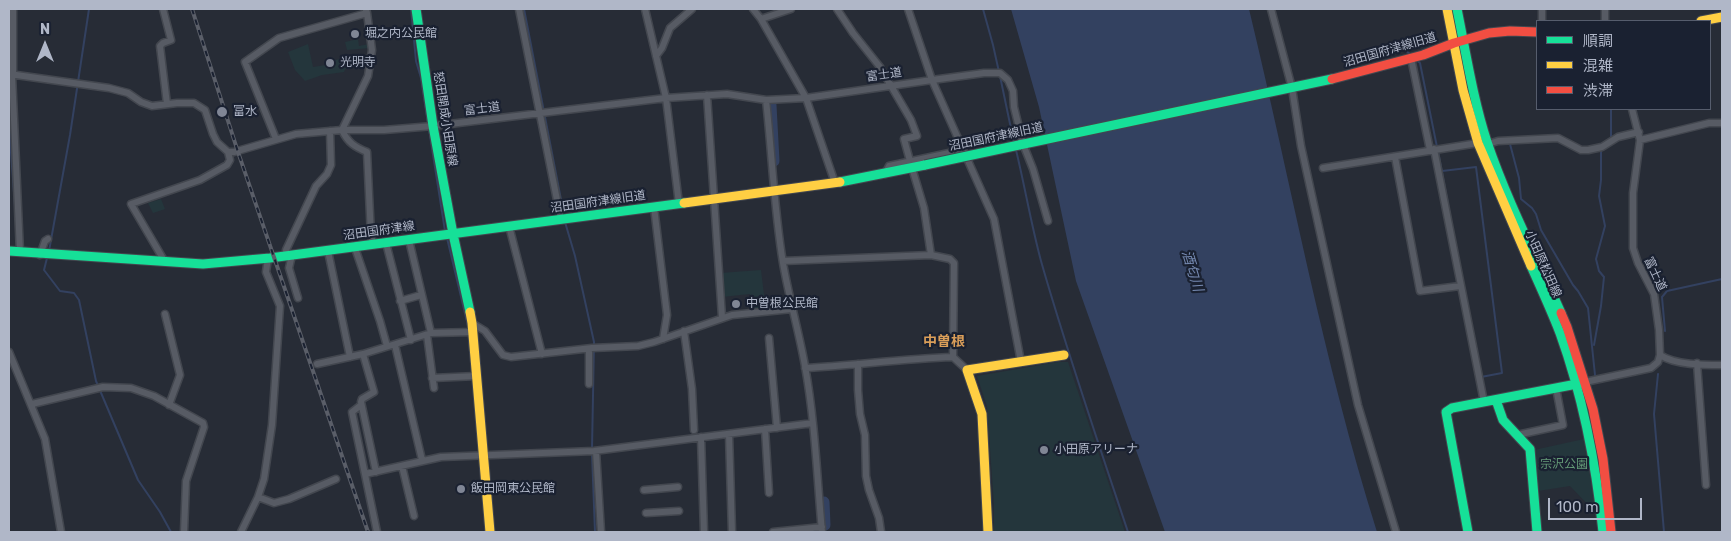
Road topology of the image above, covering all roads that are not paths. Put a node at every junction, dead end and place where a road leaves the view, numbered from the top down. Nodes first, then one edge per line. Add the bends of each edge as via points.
1 (13, 9) edge
2 (163, 9) edge
3 (416, 9) edge
4 (519, 9) edge
5 (645, 9) edge
6 (692, 9) edge
7 (752, 9) edge
8 (791, 9) edge
9 (837, 9) edge
10 (908, 9) edge
11 (1271, 9) edge
12 (1447, 9) edge
13 (1457, 9) edge
14 (367, 11) edge
15 (1722, 17) edge
16 (761, 19) junction
17 (1706, 20) edge
18 (1536, 32) edge
19 (1458, 42) junction
20 (656, 56) junction
21 (1411, 58) junction
22 (11, 74) edge
23 (932, 80) junction
24 (889, 86) junction
25 (1292, 88) junction
26 (707, 95) junction
27 (666, 98) junction
28 (806, 98) junction
29 (766, 100) junction
30 (167, 104) junction
31 (1632, 110) edge
32 (543, 114) junction
33 (1722, 123) edge
34 (430, 127) junction
35 (342, 130) junction
36 (330, 131) junction
37 (1639, 132) junction
38 (276, 138) junction
39 (1640, 140) junction
40 (1478, 143) junction
41 (1021, 144) junction
42 (1488, 144) junction
43 (963, 150) junction
44 (1432, 150) junction
45 (228, 152) junction
46 (1395, 157) junction
47 (911, 165) junction
48 (1323, 168) dead end
49 (835, 183) junction
50 (775, 191) junction
51 (714, 199) junction
52 (679, 204) junction
53 (654, 208) junction
54 (565, 220) junction
55 (1048, 221) dead end
56 (509, 226) junction
57 (453, 234) junction
58 (48, 239) dead end
59 (409, 240) junction
60 (386, 243) junction
61 (374, 245) junction
62 (355, 248) junction
63 (328, 251) junction
64 (9, 252) edge
65 (20, 252) junction
66 (45, 255) junction
67 (930, 255) junction
68 (289, 256) junction
69 (268, 258) junction
70 (783, 261) junction
71 (165, 262) junction
72 (1460, 286) junction
73 (422, 295) junction
74 (298, 298) dead end
75 (400, 301) junction
76 (792, 309) junction
77 (165, 314) dead end
78 (722, 317) junction
79 (472, 327) junction
80 (684, 331) junction
81 (429, 334) junction
82 (769, 338) dead end
83 (663, 339) junction
84 (411, 340) junction
85 (395, 345) junction
86 (387, 346) junction
87 (592, 348) junction
88 (9, 352) edge
89 (363, 354) junction
90 (542, 354) junction
91 (1064, 355) dead end
92 (1660, 355) junction
93 (350, 357) junction
94 (953, 357) junction
95 (1021, 362) junction
96 (1697, 363) junction
97 (317, 364) dead end
98 (858, 364) junction
99 (1722, 365) edge
100 (806, 368) junction
101 (967, 370) junction
102 (477, 376) junction
103 (432, 378) junction
104 (1581, 383) junction
105 (588, 384) dead end
106 (434, 388) dead end
107 (1556, 388) junction
108 (1496, 400) junction
109 (1484, 402) junction
110 (32, 404) junction
111 (169, 405) junction
112 (361, 405) junction
113 (813, 423) junction
114 (777, 428) junction
115 (765, 429) junction
116 (694, 430) dead end
117 (729, 434) junction
118 (1517, 435) junction
119 (701, 437) junction
120 (593, 451) junction
121 (483, 456) junction
122 (422, 460) junction
123 (402, 466) junction
124 (376, 472) junction
125 (365, 474) junction
126 (336, 480) dead end
127 (1706, 485) dead end
128 (678, 487) dead end
129 (644, 490) dead end
130 (769, 493) dead end
131 (258, 497) junction
132 (679, 511) dead end
133 (646, 513) dead end
134 (414, 516) dead end
135 (822, 529) edge
136 (799, 531) edge
137 (60, 532) edge
138 (184, 532) edge
139 (241, 532) edge
140 (377, 532) edge
141 (490, 532) edge
142 (601, 532) edge
143 (704, 532) edge
144 (732, 532) edge
145 (773, 532) edge
146 (881, 532) edge
147 (988, 532) edge
148 (1396, 532) edge
149 (1468, 532) edge
150 (1537, 532) edge
151 (1603, 532) edge
152 (1611, 532) edge

1 - 22 street
2 - 30 street via 171,40 160,46
3 - 34 main road, 怒田開成小田原線
4 - 32 street
5 - 20 street
6 - 20 street via 670,28
7 - 16 street
8 - 16 street
9 - 24 street via 880,67
10 - 23 street
11 - 25 street
12 - 19 main road, 小田原松田線
13 - 19 main road, 小田原松田線
14 - 35 street via 372,50 368,76
14 - 38 street via 279,38 245,62
15 - 17 main road
16 - 28 street
18 - 19 main road, 沼田国府津線旧道 via 1489,33
19 - 21 main road, 沼田国府津線旧道
19 - 40 main road, 小田原松田線 via 1470,117
19 - 42 main road, 小田原松田線
20 - 27 street
21 - 25 main road, 沼田国府津線旧道
21 - 44 street
22 - 30 street via 128,93 152,106
22 - 65 street
23 - 24 street, 富士道
23 - 41 street, 富士道 via 1000,73 1013,91
23 - 43 street
24 - 28 street, 富士道
24 - 47 street via 911,120 917,136 904,139
25 - 41 main road, 沼田国府津線旧道
25 - 148 street via 1301,146 1358,405
26 - 27 street, 富士道
26 - 29 street, 富士道 via 727,94
26 - 51 street
27 - 32 street, 富士道
27 - 52 street
28 - 29 street, 富士道
28 - 49 street
29 - 50 street
30 - 45 street via 188,102 201,106 213,134
31 - 37 street, 富士道
32 - 34 street, 富士道
32 - 54 street
33 - 39 street via 1709,123
34 - 35 street, 富士道
34 - 57 main road, 怒田開成小田原線
35 - 36 street, 富士道
35 - 61 street via 346,140 367,152
36 - 38 street, 富士道
36 - 68 street via 331,165 316,186 286,250
37 - 39 street, 富士道
37 - 42 street via 1588,150 1558,138
38 - 45 street, 富士道 via 238,152
39 - 92 street, 富士道 via 1633,193 1633,248 1654,294
40 - 44 street
40 - 104 main road, 小田原松田線
41 - 47 main road, 沼田国府津線旧道, bridge via 925,165
41 - 55 street via 1033,169
42 - 104 main road, 小田原松田線 via 1567,328
43 - 47 street
43 - 95 street via 994,219
44 - 46 street
44 - 72 street
45 - 71 street via 230,160 227,165 200,180 131,204
46 - 48 street
46 - 72 street via 1420,291
47 - 49 main road, 沼田国府津線旧道 via 885,174
47 - 67 street via 924,208
49 - 50 main road, 沼田国府津線旧道
50 - 51 main road, 沼田国府津線旧道
50 - 70 street
51 - 52 main road, 沼田国府津線旧道
51 - 78 street
52 - 53 main road, 沼田国府津線旧道
53 - 54 main road, 沼田国府津線旧道
53 - 83 street via 667,314
54 - 56 main road, 沼田国府津線旧道
56 - 57 main road, 沼田国府津線旧道
56 - 90 street
57 - 59 main road, 沼田国府津線
57 - 79 main road
58 - 66 street via 45,241
59 - 60 main road, 沼田国府津線
59 - 73 street
60 - 61 main road, 沼田国府津線
60 - 75 street
61 - 62 main road, 沼田国府津線
62 - 63 main road, 沼田国府津線
62 - 86 street
63 - 68 main road, 沼田国府津線
63 - 93 street
64 - 65 main road, 沼田国府津線
65 - 66 main road, 沼田国府津線
66 - 71 main road, 沼田国府津線
67 - 70 street
67 - 94 street via 950,259 954,263
68 - 69 main road, 沼田国府津線
68 - 74 street via 289,268
69 - 71 main road, 沼田国府津線 via 202,264
69 - 131 street via 266,272 280,306 272,425
70 - 76 street
72 - 109 street
73 - 75 street
73 - 81 street
75 - 84 street
76 - 78 street
76 - 100 street
77 - 111 street via 180,375
78 - 80 street
79 - 81 street
79 - 90 street via 485,331 502,355
79 - 102 main road
80 - 83 street
80 - 116 street
81 - 84 street
81 - 103 street
82 - 114 street
83 - 87 street via 638,346
84 - 85 street
85 - 86 street
85 - 122 street
86 - 89 street
87 - 90 street
87 - 105 street
88 - 110 street
89 - 93 street
89 - 112 street via 374,392 362,399
91 - 95 main road
92 - 96 street via 1667,360
92 - 104 street via 1651,368
93 - 97 street
94 - 98 street
94 - 101 street
95 - 101 main road
96 - 99 street
96 - 127 street
98 - 100 street
98 - 146 street via 866,476
100 - 113 street
101 - 147 main road via 982,414
102 - 103 street
102 - 121 main road
103 - 106 street
104 - 107 main road
104 - 151 main road, 小田原松田線
104 - 152 main road, 小田原松田線 via 1593,409 1603,459
107 - 108 main road
107 - 118 street via 1563,425
108 - 109 main road
108 - 118 main road via 1503,420
109 - 149 main road via 1446,412
110 - 111 street via 102,387 131,388
110 - 137 street via 45,439
111 - 138 street via 203,423 204,428 186,481
112 - 124 street
112 - 125 street via 352,412
113 - 114 street
113 - 135 street
114 - 115 street
115 - 117 street
115 - 130 street
117 - 119 street
117 - 144 street
118 - 150 main road via 1530,449
119 - 120 street
119 - 143 street
120 - 121 street
120 - 142 street
121 - 122 street
121 - 141 main road
122 - 123 street
123 - 124 street
123 - 134 street
124 - 125 street
125 - 140 street
126 - 131 street via 289,499 274,502
128 - 129 street
131 - 139 street
132 - 133 street
135 - 136 street
136 - 145 street

